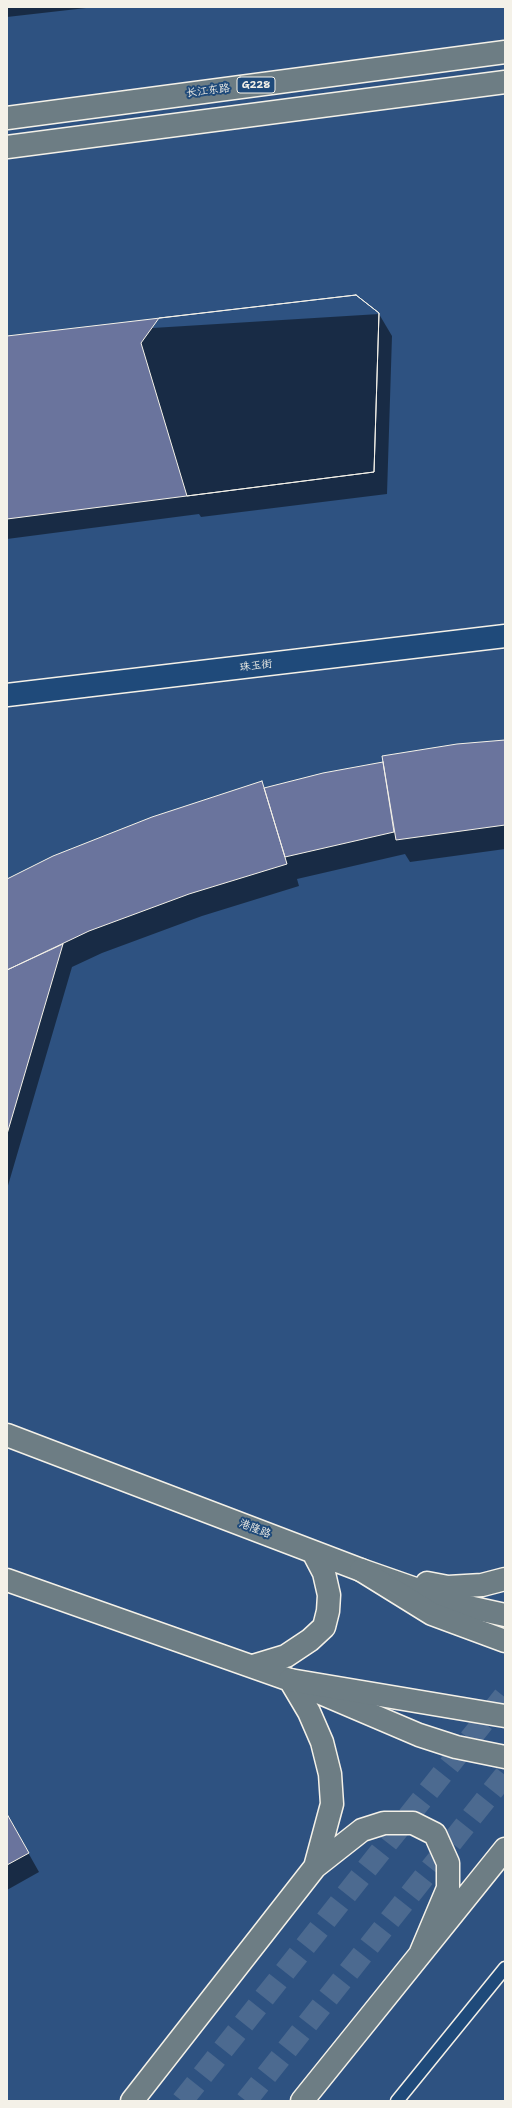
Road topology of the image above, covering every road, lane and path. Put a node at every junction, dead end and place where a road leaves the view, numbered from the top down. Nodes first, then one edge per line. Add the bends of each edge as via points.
1 (505, 52) edge
2 (505, 82) edge
3 (7, 118) edge
4 (7, 147) edge
5 (505, 636) edge
6 (7, 695) edge
7 (7, 1435) edge
8 (313, 1552) junction
9 (361, 1570) junction
10 (505, 1579) edge
11 (7, 1580) edge
12 (505, 1615) edge
13 (505, 1641) edge
14 (253, 1666) junction
15 (290, 1680) junction
16 (505, 1716) edge
17 (505, 1757) edge
18 (505, 1849) edge
19 (314, 1867) junction
20 (422, 1952) junction
21 (505, 1968) edge
22 (132, 2101) edge
23 (302, 2101) edge
24 (397, 2101) edge

1 - 3 main road, 长江东路 / G228
2 - 4 main road
5 - 6 street, 珠玉街
7 - 8 main road, 港隆路
8 - 9 main road, 港隆路
8 - 14 main road via 324,1573 329,1595 324,1627 286,1656
9 - 10 main road via 448,1587 482,1585
9 - 12 main road, 港隆路 via 464,1606
9 - 13 main road via 432,1614
11 - 14 main road
14 - 15 main road
15 - 16 main road
15 - 17 main road via 419,1735 456,1747
15 - 19 main road via 309,1712 322,1742 330,1774 332,1804
18 - 20 main road
19 - 20 main road via 362,1830 384,1823 413,1822 435,1834 448,1863 448,1888
19 - 22 main road
20 - 23 main road
21 - 24 lane

